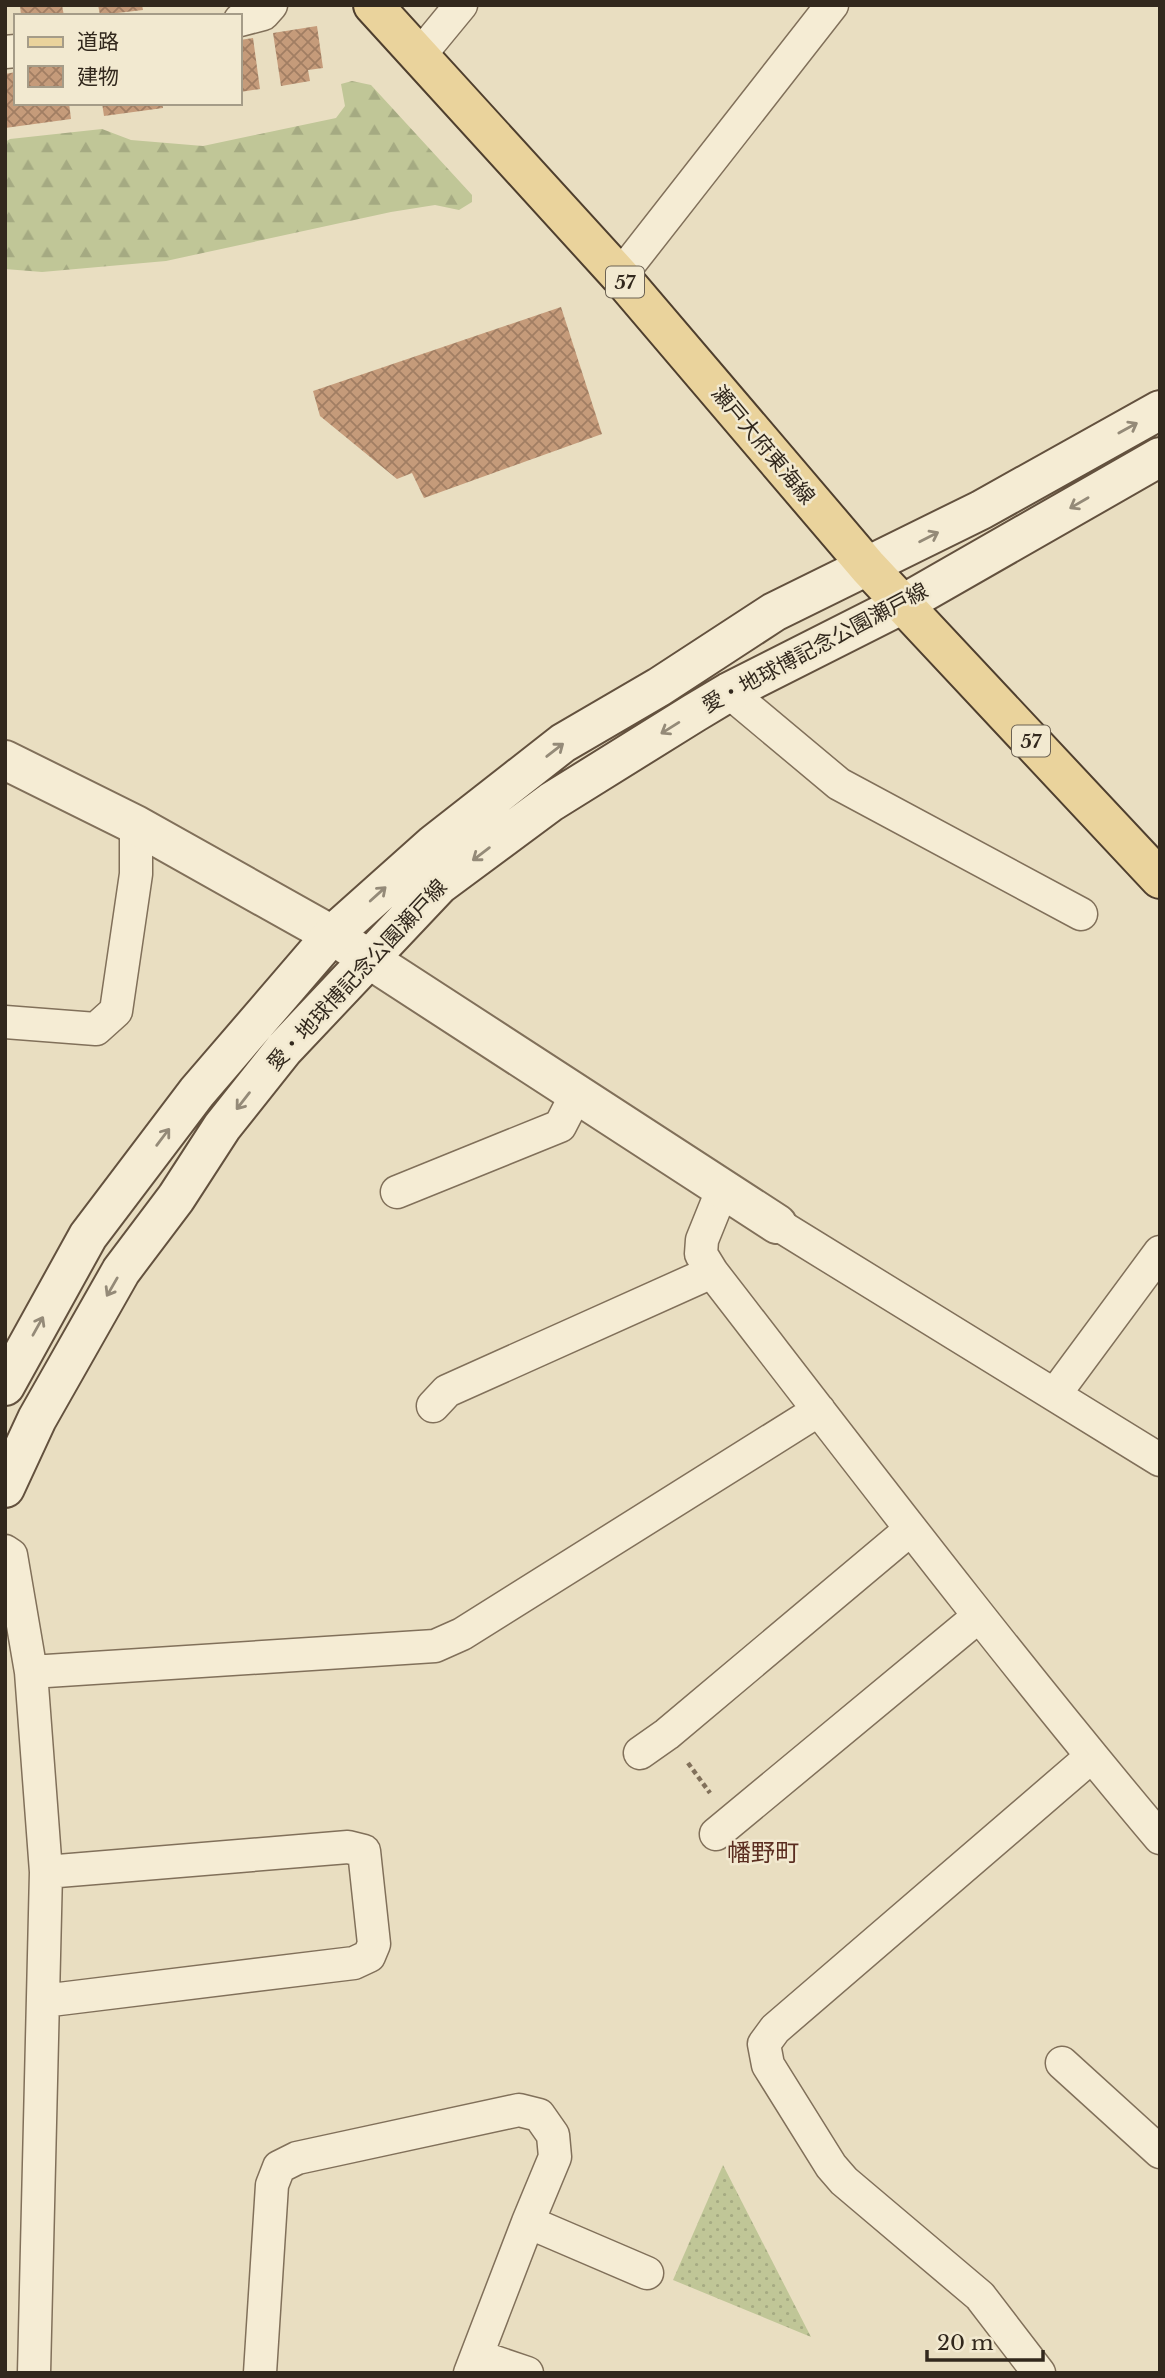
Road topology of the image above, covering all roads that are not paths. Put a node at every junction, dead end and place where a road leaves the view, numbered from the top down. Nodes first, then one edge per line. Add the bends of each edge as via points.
1 (271, 5) edge
2 (373, 5) edge
3 (461, 5) edge
4 (832, 5) edge
5 (242, 19) edge
6 (419, 56) junction
7 (620, 276) junction
8 (1160, 410) edge
9 (1160, 457) edge
10 (868, 567) junction
11 (903, 604) junction
12 (730, 692) junction
13 (5, 760) edge
14 (136, 825) junction
15 (1160, 879) edge
16 (1081, 914) dead end
17 (332, 935) junction
18 (368, 957) junction
19 (5, 1022) edge
20 (577, 1093) junction
21 (723, 1188) junction
22 (397, 1192) dead end
23 (777, 1224) joint
24 (1160, 1252) edge
25 (712, 1272) junction
26 (5, 1386) edge
27 (1055, 1394) junction
28 (433, 1406) dead end
29 (819, 1410) junction
30 (1160, 1460) edge
31 (5, 1488) edge
32 (911, 1529) junction
33 (5, 1551) edge
34 (979, 1616) junction
35 (31, 1672) junction
36 (640, 1753) dead end
37 (1091, 1757) junction
38 (724, 1828) road end
39 (1160, 1838) edge
40 (47, 1872) junction
41 (43, 2001) junction
42 (1062, 2063) dead end
43 (1160, 2152) edge
44 (528, 2222) junction
45 (647, 2273) dead end
46 (474, 2364) edge
47 (34, 2373) edge
48 (260, 2373) edge
49 (527, 2373) edge
50 (1039, 2373) edge

1 - 5 street via 263,14
2 - 6 main road, 瀬戸大府東海線 / 57
3 - 6 street
4 - 7 street
6 - 7 main road, 瀬戸大府東海線 / 57
7 - 10 main road, 瀬戸大府東海線 / 57
10 -> 8 main road, 愛・地球博記念公園瀬戸線
9 -> 11 main road, 愛・地球博記念公園瀬戸線
10 - 11 main road, 瀬戸大府東海線 / 57
17 -> 10 main road, 愛・地球博記念公園瀬戸線 via 434,844 563,743 774,612
11 - 12 main road, 愛・地球博記念公園瀬戸線
11 - 15 main road, 瀬戸大府東海線 / 57
12 - 16 street via 839,784
12 -> 18 main road, 愛・地球博記念公園瀬戸線 via 551,802 439,885
13 - 14 main road
14 - 17 main road
14 - 19 street via 136,874 116,1011 96,1029
17 - 18 main road
26 -> 17 main road, 愛・地球博記念公園瀬戸線 via 88,1236 197,1092
18 - 20 main road
18 -> 31 main road, 愛・地球博記念公園瀬戸線 via 284,1049 222,1127 121,1271 37,1419
20 - 21 main road
20 - 22 street via 560,1126
21 - 23 main road
21 - 25 street via 702,1240 701,1254
23 - 27 street
24 - 27 street
25 - 28 street via 447,1391
25 - 29 street
27 - 30 street
29 - 32 street
29 - 35 street via 462,1634 435,1646
32 - 34 street
32 - 36 street
33 - 35 street via 11,1555
34 - 37 street
34 - 38 street
35 - 40 street
37 - 39 street
37 - 50 street via 775,2029 764,2044 768,2065 831,2166 980,2296
40 - 41 street
40 - 41 street via 348,1847 364,1851 374,1944 369,1956 354,1963
41 - 47 street
42 - 43 street
44 - 45 street
44 - 46 street
44 - 48 street via 555,2157 554,2135 540,2115 519,2110 297,2158 279,2167 272,2185
46 - 49 street

